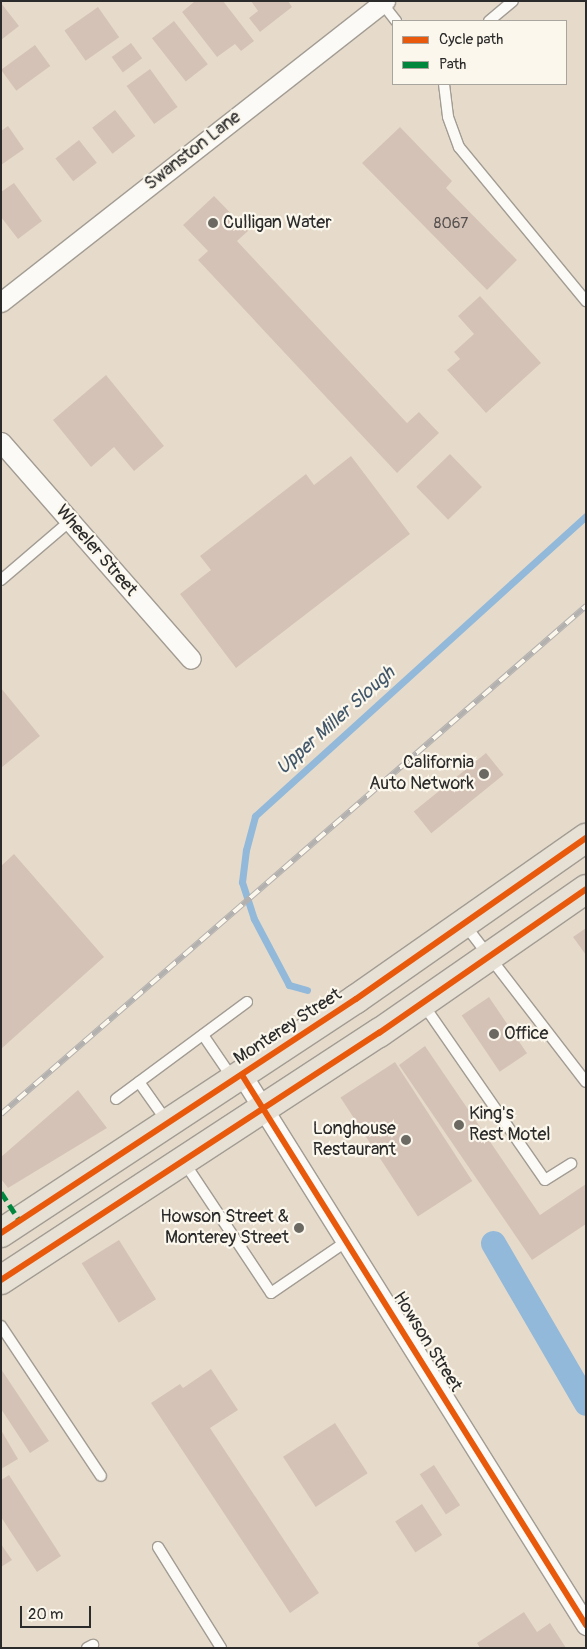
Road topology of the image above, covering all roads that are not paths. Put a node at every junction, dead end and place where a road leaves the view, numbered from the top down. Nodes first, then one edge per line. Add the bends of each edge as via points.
1 (513, 1) edge
2 (383, 2) edge
3 (395, 20) edge
4 (490, 20) edge
5 (444, 85) edge
6 (586, 301) edge
7 (1, 302) edge
8 (1, 442) edge
9 (70, 521) junction
10 (1, 580) edge
11 (190, 659) dead end
12 (586, 838) edge
13 (586, 889) edge
14 (465, 924) junction
15 (488, 958) junction
16 (247, 1002) dead end
17 (422, 1004) junction
18 (203, 1035) junction
19 (238, 1077) junction
20 (139, 1082) junction
21 (586, 1082) edge
22 (116, 1099) dead end
23 (263, 1107) junction
24 (168, 1124) junction
25 (184, 1161) junction
26 (571, 1164) dead end
27 (1, 1232) edge
28 (347, 1241) junction
29 (1, 1280) edge
30 (1, 1326) edge
31 (101, 1476) dead end
32 (158, 1547) dead end
33 (586, 1625) edge
34 (220, 1648) edge

1 - 4 lane
2 - 3 lane
2 - 7 street, Swanston Lane
5 - 6 lane via 448,117 459,147
8 - 9 street, Wheeler Street
9 - 10 lane
9 - 11 street, Wheeler Street
12 - 14 main road, Monterey Street
13 - 15 main road
14 - 15 lane
14 - 19 main road, Monterey Street
15 - 17 main road
15 - 21 lane
16 - 18 lane
17 - 23 main road
17 - 26 lane via 545,1180
18 - 19 lane
18 - 20 lane
19 - 23 street, Howson Street
19 - 24 main road, Monterey Street
20 - 22 lane
20 - 24 lane
23 - 25 main road
23 - 28 street, Howson Street
24 - 27 main road, Monterey Street
25 - 28 lane via 271,1293
25 - 29 main road
28 - 33 street, Howson Street
30 - 31 lane
32 - 34 lane

